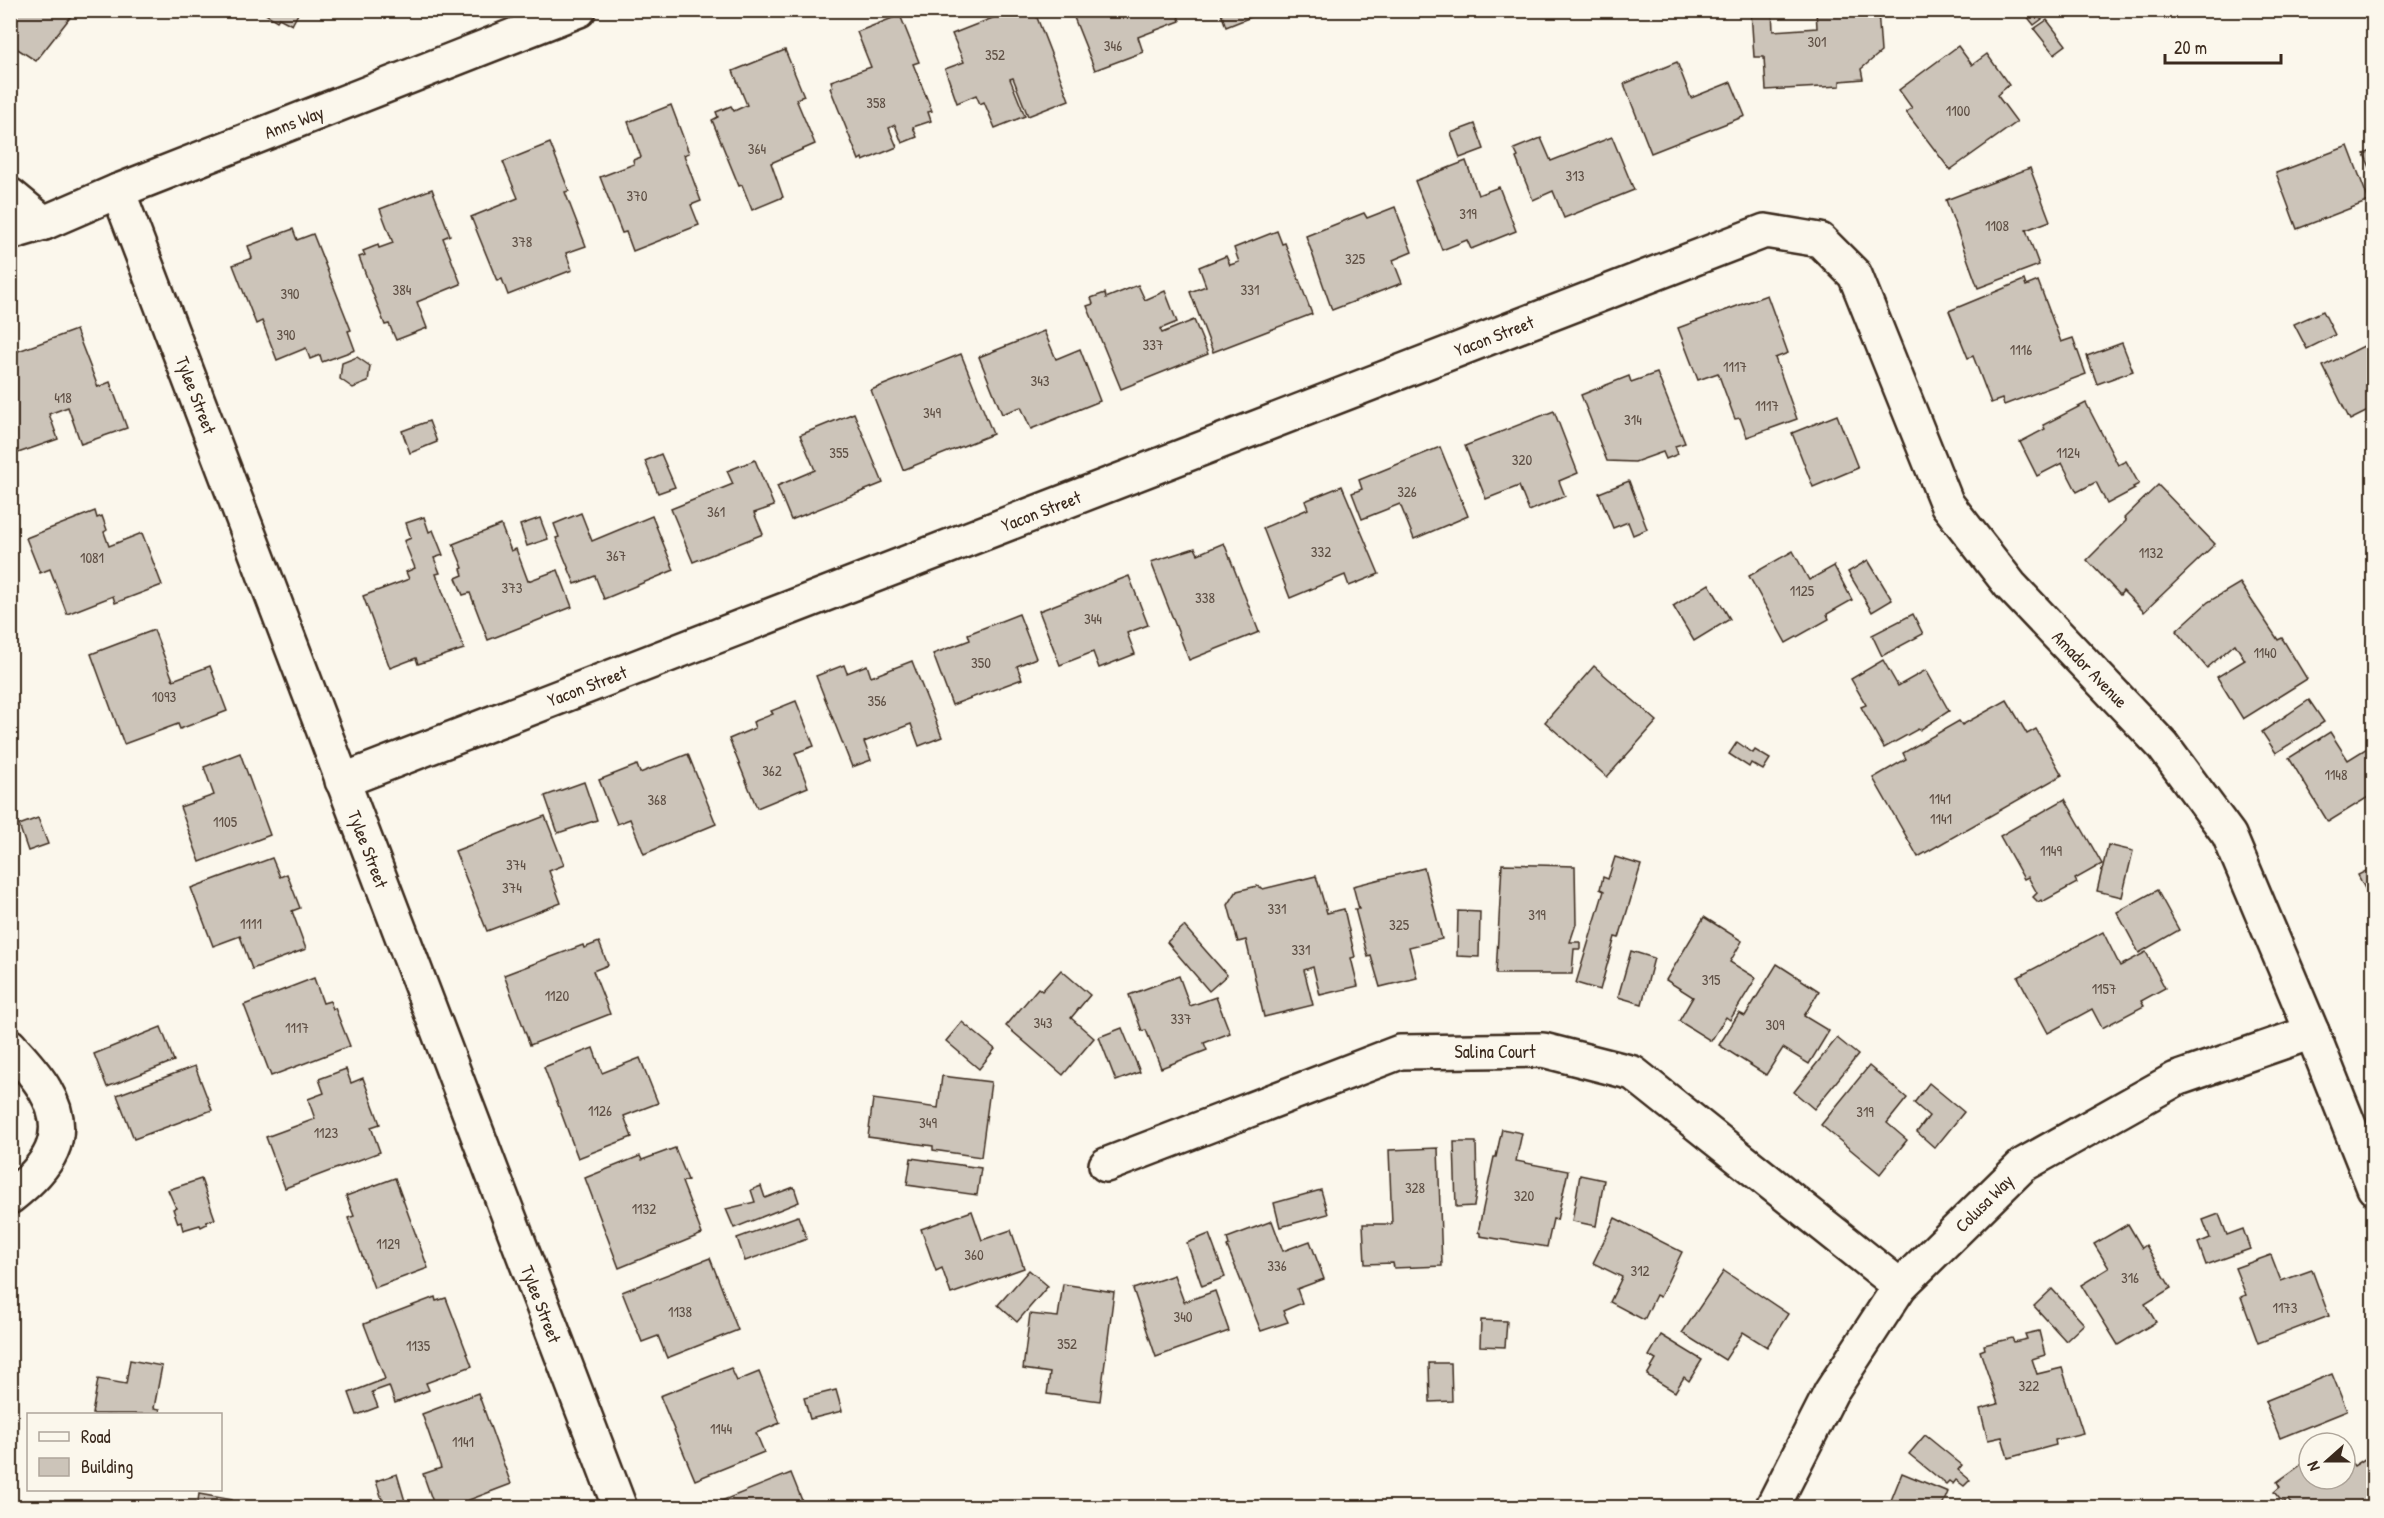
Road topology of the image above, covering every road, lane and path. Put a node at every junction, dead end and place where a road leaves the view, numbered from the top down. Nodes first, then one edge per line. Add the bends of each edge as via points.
1 (579, 10) edge
2 (118, 191) junction
3 (10, 195) edge
4 (44, 223) junction
5 (10, 232) edge
6 (1739, 241) joint
7 (342, 781) junction
8 (2312, 1032) junction
9 (10, 1046) edge
10 (1106, 1165) dead end
11 (2373, 1188) edge
12 (10, 1197) edge
13 (1900, 1286) junction
14 (620, 1508) edge
15 (1772, 1508) edge

1 - 2 street, Anns Way
2 - 4 street, Anns Way
2 - 7 street, Tylee Street
3 - 4 street
4 - 5 street, Anns Way
6 - 7 street, Yacon Street
6 - 8 street, Amador Avenue via 1764,231 1820,240 1855,275 1947,504 2010,585 2163,746 2229,835
7 - 14 street, Tylee Street
8 - 11 street, Amador Avenue
8 - 13 street, Colusa Way via 2176,1079 2024,1165
9 - 12 street via 45,1090 54,1110 57,1133 52,1150 35,1177
10 - 13 street, Salina Court via 1400,1052 1543,1050 1633,1073
13 - 15 street, Colusa Way via 1831,1392

